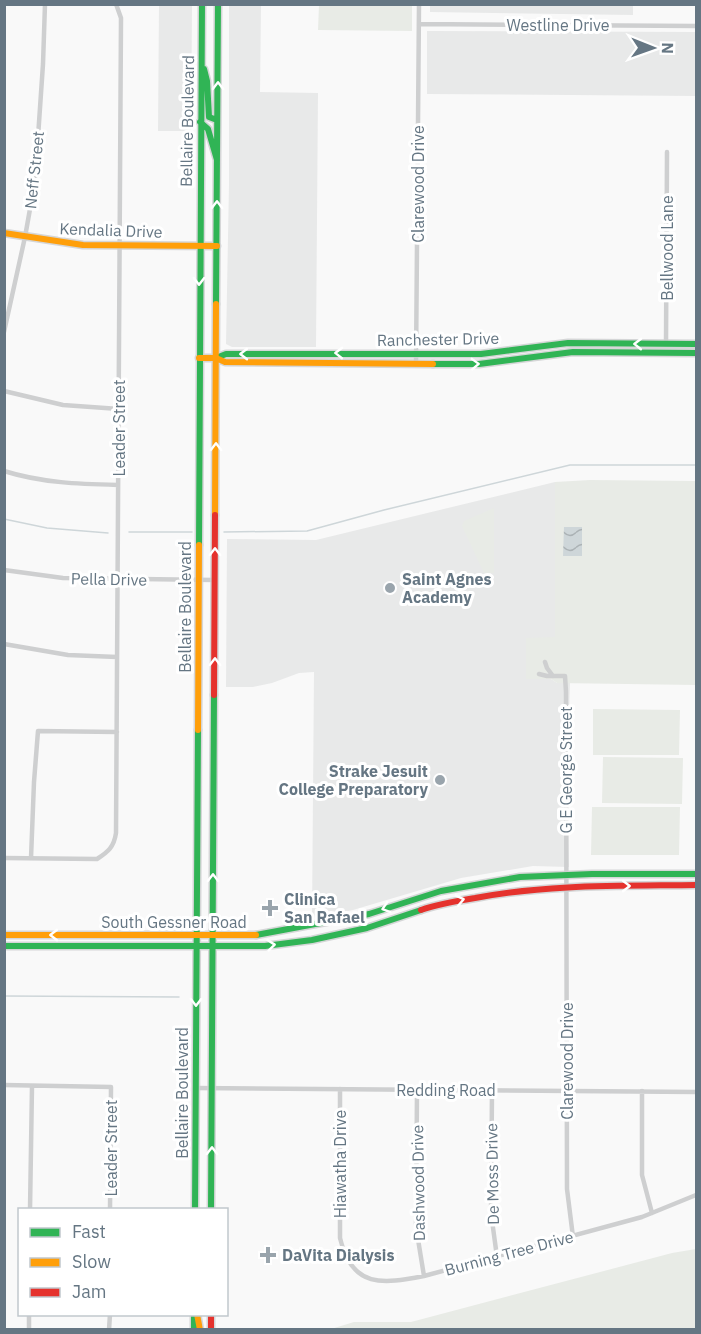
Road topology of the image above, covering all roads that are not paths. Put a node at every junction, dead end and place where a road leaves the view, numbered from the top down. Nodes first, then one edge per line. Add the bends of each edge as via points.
1 (45, 4) edge
2 (116, 4) edge
3 (202, 4) edge
4 (218, 4) edge
5 (419, 4) edge
6 (419, 24) junction
7 (696, 26) edge
8 (201, 54) junction
9 (218, 120) junction
10 (200, 122) junction
11 (667, 152) dead end
12 (217, 160) junction
13 (4, 233) edge
14 (25, 237) junction
15 (120, 245) junction
16 (199, 246) junction
17 (217, 246) junction
18 (4, 332) edge
19 (591, 343) junction
20 (666, 344) junction
21 (688, 344) junction
22 (696, 344) edge
23 (591, 352) junction
24 (315, 353) junction
25 (688, 353) junction
26 (696, 353) edge
27 (272, 354) junction
28 (416, 354) junction
29 (494, 354) junction
30 (199, 358) junction
31 (216, 358) junction
32 (272, 363) junction
33 (496, 363) junction
34 (315, 364) junction
35 (416, 364) junction
36 (4, 391) edge
37 (119, 409) junction
38 (4, 471) edge
39 (118, 485) junction
40 (4, 570) edge
41 (118, 580) junction
42 (198, 580) junction
43 (215, 580) junction
44 (4, 644) edge
45 (117, 657) junction
46 (545, 662) dead end
47 (539, 674) dead end
48 (554, 676) junction
49 (198, 680) junction
50 (214, 680) junction
51 (117, 732) junction
52 (198, 786) junction
53 (214, 786) junction
54 (4, 858) edge
55 (32, 858) junction
56 (653, 873) junction
57 (567, 874) junction
58 (696, 874) edge
59 (652, 885) junction
60 (696, 885) edge
61 (568, 886) junction
62 (310, 927) junction
63 (4, 935) edge
64 (84, 935) junction
65 (197, 936) junction
66 (213, 937) junction
67 (312, 940) junction
68 (4, 946) edge
69 (85, 947) junction
70 (196, 947) junction
71 (213, 947) junction
72 (4, 1085) edge
73 (32, 1086) junction
74 (195, 1088) junction
75 (212, 1088) junction
76 (340, 1089) junction
77 (417, 1090) junction
78 (492, 1090) junction
79 (568, 1091) junction
80 (642, 1092) junction
81 (696, 1092) edge
82 (696, 1195) edge
83 (30, 1208) edge
84 (110, 1208) edge
85 (195, 1208) edge
86 (211, 1208) edge
87 (652, 1213) junction
88 (573, 1237) junction
89 (340, 1238) joint
90 (497, 1257) junction
91 (424, 1276) junction

1 - 14 street, Neff Street via 35,181
2 - 15 street, Leader Street via 121,18
3 - 8 main road, Bellaire Boulevard
9 -> 4 main road, Bellaire Boulevard
5 - 6 street, Clarewood Drive
6 - 7 street, Westline Drive
6 - 28 street, Clarewood Drive
8 - 9 main road via 209,117
8 - 10 main road, Bellaire Boulevard
9 - 12 main road, Bellaire Boulevard
10 - 12 main road via 210,129 212,153
10 - 16 main road, Bellaire Boulevard
11 - 20 street, Bellwood Lane
17 -> 12 main road, Bellaire Boulevard
13 - 14 main road, Kendalia Drive
14 - 15 main road, Kendalia Drive via 70,244
14 - 18 street, Neff Street
15 - 16 main road, Kendalia Drive
15 - 37 street, Leader Street
16 - 17 main road, Kendalia Drive
16 -> 30 main road, Bellaire Boulevard
17 - 31 main road, Bellaire Boulevard
20 -> 19 main road, Ranchester Drive
19 - 23 main road
19 - 29 main road, Ranchester Drive via 552,344
20 - 21 main road, Ranchester Drive
21 - 22 main road, Ranchester Drive
21 - 25 main road
23 - 25 main road, Ranchester Drive
23 - 33 main road, Ranchester Drive via 547,354
24 - 27 main road, Ranchester Drive
28 -> 24 main road, Ranchester Drive
24 - 34 main road
25 - 26 main road, Ranchester Drive
27 -> 31 main road, Ranchester Drive via 226,354
27 - 32 main road
28 - 29 main road, Ranchester Drive
28 - 35 street, Clarewood Drive
29 - 33 main road
30 - 31 main road, Ranchester Drive
30 - 42 main road, Bellaire Boulevard
31 - 32 main road, Ranchester Drive via 225,362
43 -> 31 main road, Bellaire Boulevard
32 - 34 main road, Ranchester Drive
35 -> 33 main road, Ranchester Drive
34 - 35 main road, Ranchester Drive
36 - 37 street via 63,405
37 - 39 street, Leader Street
38 - 39 street via 67,483
39 - 41 street, Leader Street
40 - 41 street, Pella Drive
41 - 42 street, Pella Drive
41 - 45 street, Leader Street
42 - 43 street, Pella Drive
42 - 49 main road, Bellaire Boulevard
50 -> 43 main road, Bellaire Boulevard
44 - 45 street via 68,655
45 - 51 street, Leader Street
46 - 48 street, G E George Street
47 - 48 street
48 - 57 street, G E George Street via 565,676
49 - 50 main road
49 - 52 main road, Bellaire Boulevard
50 - 53 main road, Bellaire Boulevard
51 - 55 street, Leader Street via 114,844 97,859
51 - 55 street via 38,731
52 - 53 main road
52 - 65 main road, Bellaire Boulevard
66 -> 53 main road, Bellaire Boulevard
54 - 55 street
56 - 57 main road, South Gessner Road
56 - 58 main road, South Gessner Road
56 - 59 main road
57 - 61 street, Clarewood Drive
57 -> 62 main road, South Gessner Road via 479,883
59 - 60 main road, South Gessner Road
61 -> 59 main road, South Gessner Road
67 -> 61 main road, South Gessner Road via 481,895
61 - 79 street, Clarewood Drive
62 - 66 main road, South Gessner Road via 263,935
62 - 67 main road
64 -> 63 main road, South Gessner Road
64 - 65 main road, South Gessner Road
64 - 69 main road
65 - 66 main road, South Gessner Road
65 - 70 main road, Bellaire Boulevard
66 - 71 main road, Bellaire Boulevard
71 -> 67 main road, South Gessner Road
68 - 69 main road, South Gessner Road
69 - 70 main road, South Gessner Road
70 - 71 main road, South Gessner Road
70 -> 74 main road, Bellaire Boulevard
71 - 75 main road, Bellaire Boulevard
72 - 73 street
73 - 83 street
73 - 84 street, Leader Street via 111,1087
74 - 75 street, Redding Road
74 - 85 main road, Bellaire Boulevard
75 - 76 street, Redding Road
86 -> 75 main road, Bellaire Boulevard
76 - 77 street, Redding Road
76 - 89 street, Hiawatha Drive
77 - 78 street, Redding Road
77 - 91 street, Dashwood Drive via 416,1227
78 - 79 street, Redding Road
78 - 90 street, De Moss Drive via 491,1213
79 - 80 street, Redding Road
79 - 88 street, Clarewood Drive via 567,1189
80 - 81 street, Redding Road
80 - 87 street via 642,1175
82 - 87 street, Burning Tree Drive
87 - 88 street, Burning Tree Drive
88 - 90 street, Burning Tree Drive
89 - 91 street, Burning Tree Drive via 353,1266 369,1279 391,1282
90 - 91 street, Burning Tree Drive

